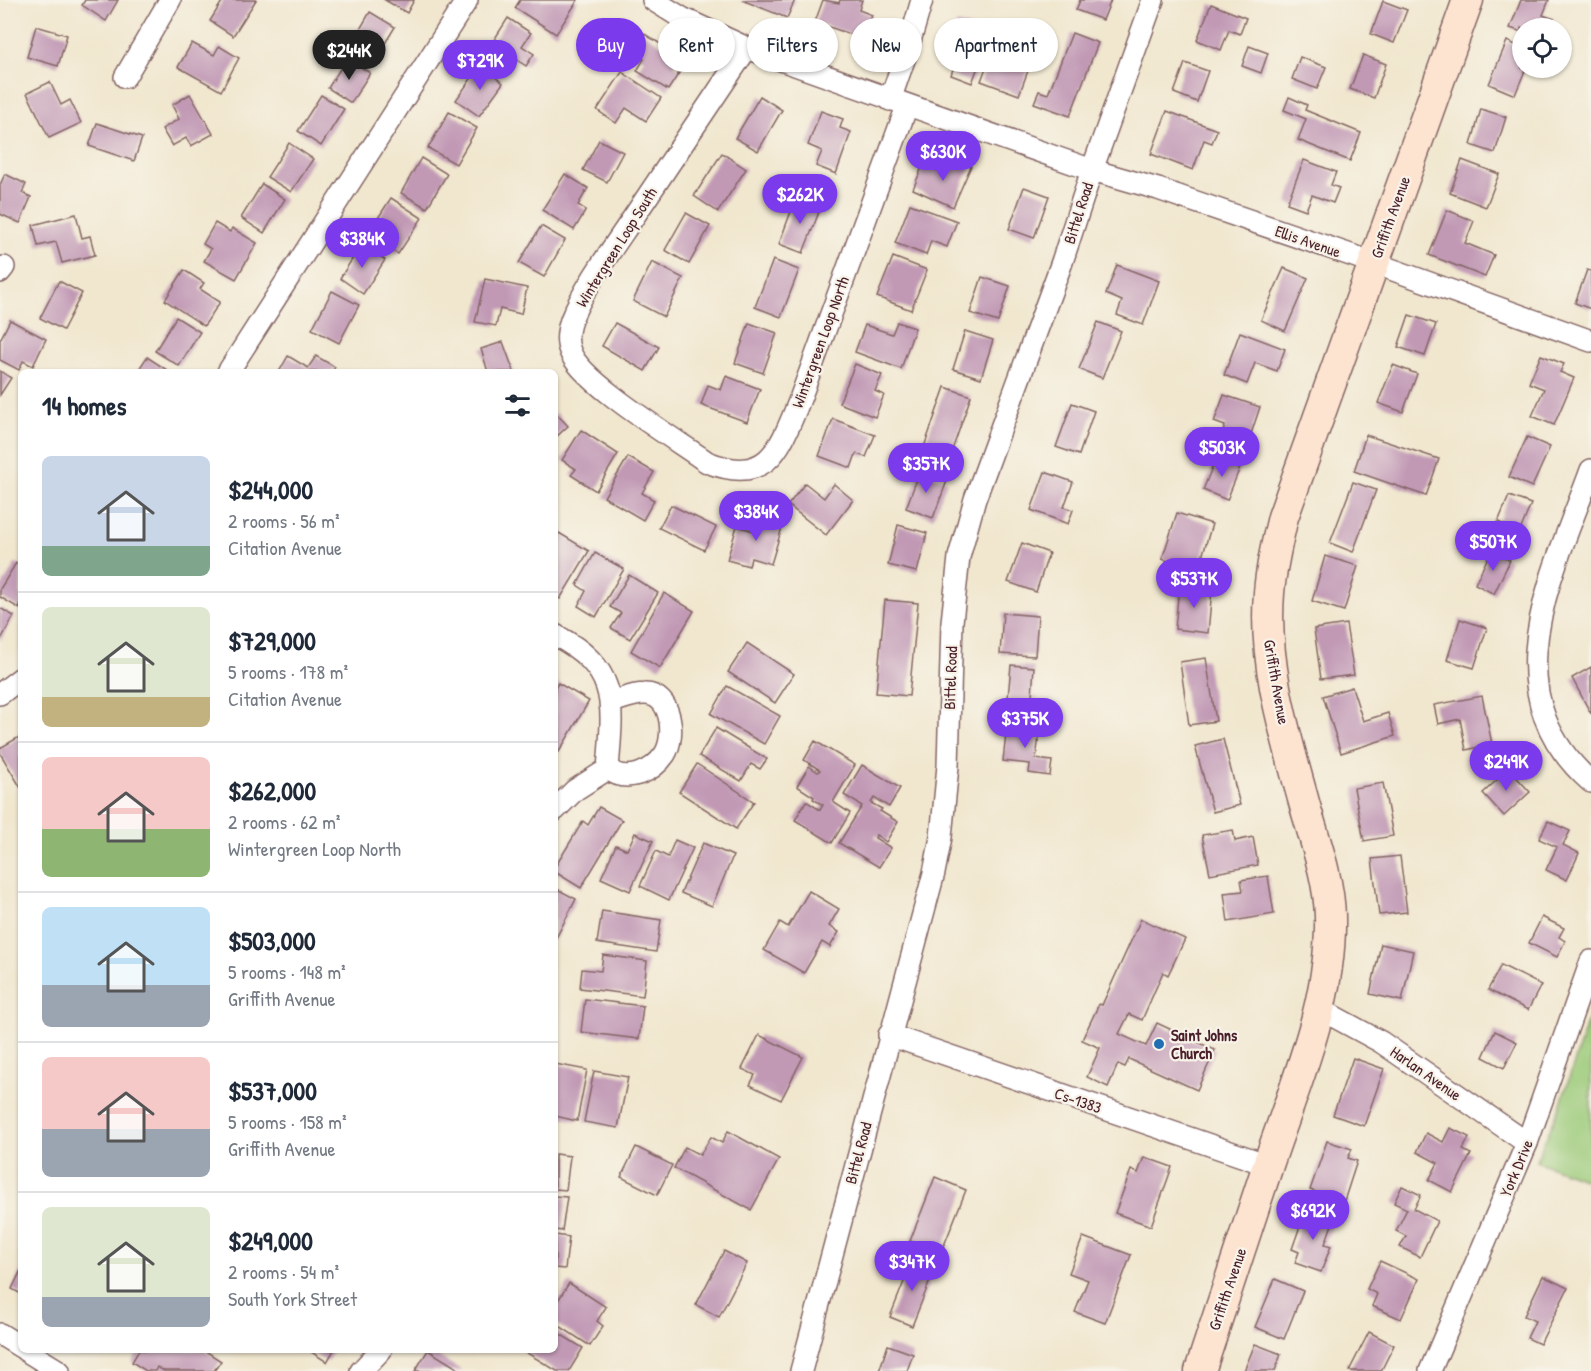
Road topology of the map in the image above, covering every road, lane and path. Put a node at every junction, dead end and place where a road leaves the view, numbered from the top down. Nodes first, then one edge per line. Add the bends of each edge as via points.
1 (170, 0) edge
2 (467, 0) edge
3 (653, 0) edge
4 (922, 0) edge
5 (1153, 0) edge
6 (1468, 0) edge
7 (747, 48) joint
8 (813, 72) edge
9 (125, 77) dead end
10 (899, 103) junction
11 (1092, 170) junction
12 (1374, 263) junction
13 (1591, 341) edge
14 (230, 369) edge
15 (660, 429) joint
16 (1591, 470) edge
17 (558, 637) edge
18 (18, 680) edge
19 (0, 694) edge
20 (612, 702) junction
21 (608, 769) junction
22 (1591, 782) edge
23 (558, 807) edge
24 (1591, 961) edge
25 (1320, 1009) junction
26 (889, 1035) junction
27 (1527, 1143) junction
28 (1268, 1165) junction
29 (0, 1334) edge
30 (18, 1345) edge
31 (30, 1353) edge
32 (378, 1353) edge
33 (59, 1371) edge
34 (361, 1371) edge
35 (801, 1371) edge
36 (1200, 1371) edge
37 (1430, 1371) edge

1 - 9 street
2 - 14 street
3 - 7 street, Ellis Avenue
4 - 10 street, Wintergreen Loop North
5 - 11 street, Bittel Road
6 - 12 street, Griffith Avenue
7 - 15 street, Wintergreen Loop South via 617,242 570,322 569,351 576,363 599,386
8 - 10 street, Ellis Avenue
10 - 11 street, Ellis Avenue
10 - 15 street, Wintergreen Loop North via 800,399 772,456 750,469 725,468 707,462
11 - 12 street, Ellis Avenue
11 - 26 street, Bittel Road via 975,499 959,556 941,837
12 - 13 street, Ellis Avenue
12 - 25 street, Griffith Avenue via 1283,517 1269,594 1268,631 1277,702 1326,880 1330,947
16 - 22 street via 1547,590 1535,650 1535,678 1548,730 1561,752
17 - 20 street via 588,656 605,681
18 - 19 street
20 - 21 street
20 - 21 street via 644,694 654,696 668,710 670,721 665,754 656,764 633,776
21 - 23 street via 575,790
24 - 27 street, York Drive
25 - 27 street, Harlan Avenue via 1382,1042
25 - 28 street, Griffith Avenue
26 - 28 street, Cs-1383
26 - 35 street, Bittel Road
27 - 37 street, York Drive
28 - 36 street, Griffith Avenue
29 - 30 street
31 - 33 street
32 - 34 street

